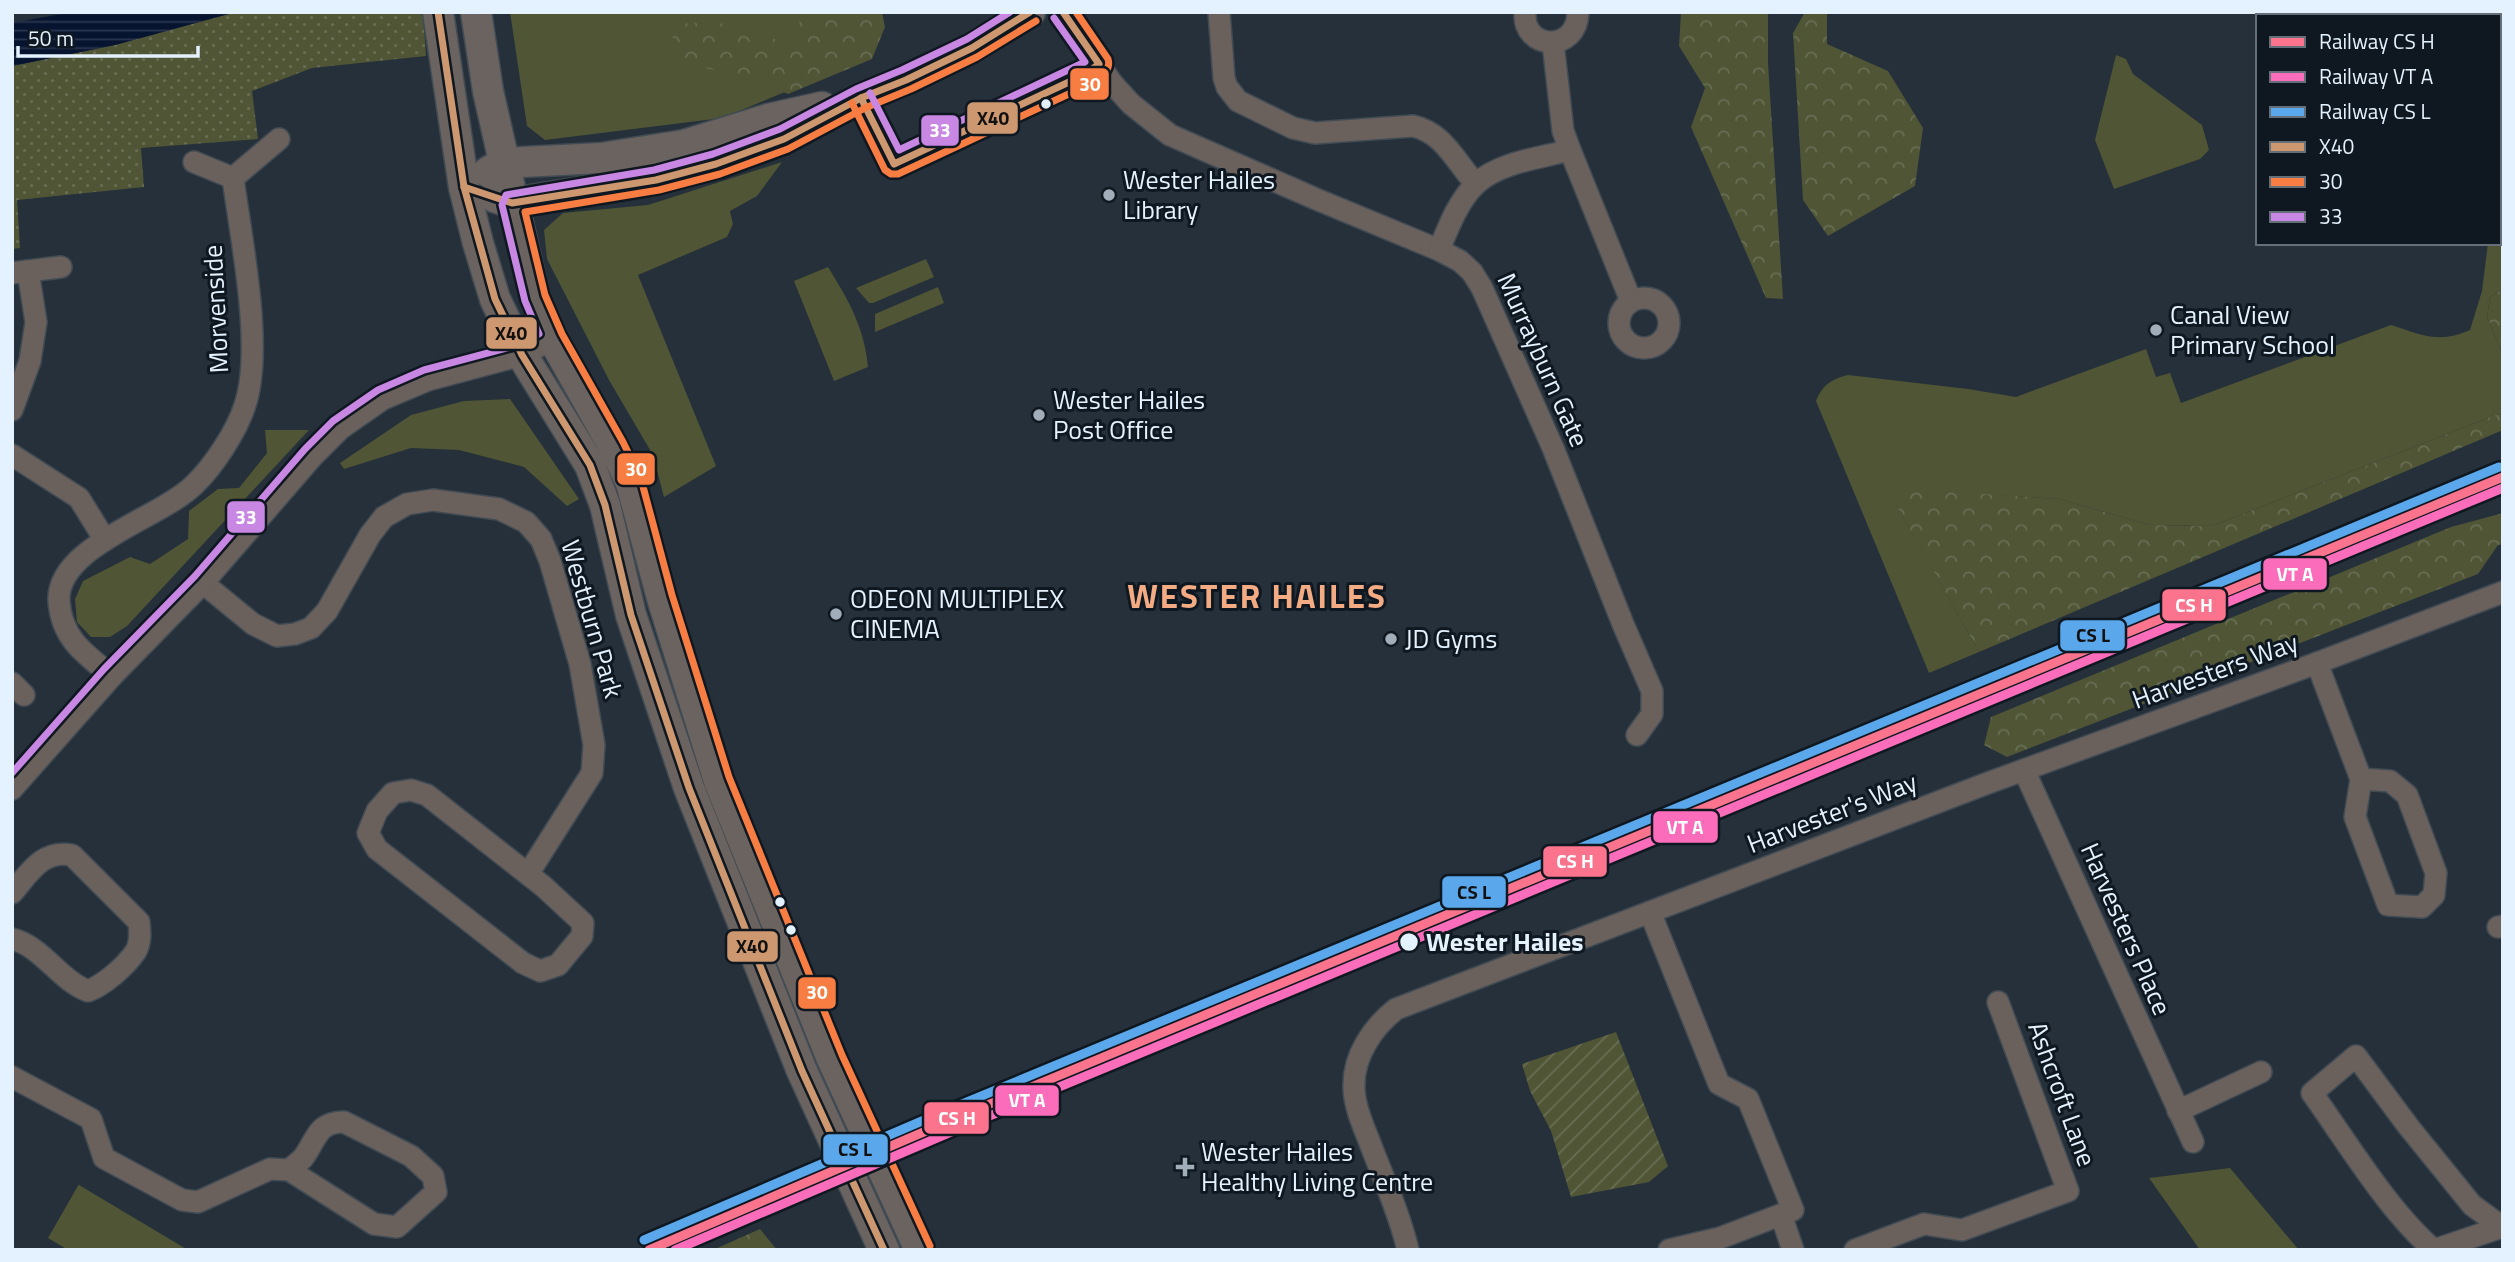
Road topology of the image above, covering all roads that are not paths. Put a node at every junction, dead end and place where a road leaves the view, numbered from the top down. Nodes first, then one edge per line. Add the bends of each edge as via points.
1 (438, 12) edge
2 (476, 12) edge
3 (1030, 12) edge
4 (1063, 12) edge
5 (1219, 12) edge
6 (1525, 12) edge
7 (1578, 12) edge
8 (1553, 43) junction
9 (861, 98) junction
10 (279, 139) dead end
11 (1570, 150) junction
12 (194, 162) dead end
13 (503, 163) junction
14 (233, 178) junction
15 (1475, 183) junction
16 (464, 187) junction
17 (512, 203) junction
18 (1439, 250) junction
19 (61, 267) dead end
20 (20, 272) edge
21 (1631, 301) dead end
22 (553, 339) junction
23 (522, 355) junction
24 (12, 410) edge
25 (12, 455) edge
26 (106, 540) junction
27 (203, 583) junction
28 (2503, 592) edge
29 (2317, 663) junction
30 (112, 676) junction
31 (1637, 735) dead end
32 (2024, 770) junction
33 (2361, 779) junction
34 (12, 789) edge
35 (1946, 800) joint
36 (528, 874) junction
37 (12, 893) edge
38 (1650, 912) junction
39 (12, 939) edge
40 (1997, 1002) dead end
41 (2261, 1072) dead end
42 (12, 1077) edge
43 (2178, 1111) junction
44 (2193, 1142) dead end
45 (289, 1170) junction
46 (1787, 1213) junction
47 (2502, 1227) edge
48 (884, 1250) edge
49 (920, 1250) edge
50 (1408, 1250) edge
51 (1669, 1250) edge
52 (1793, 1250) edge
53 (1855, 1250) edge

1 - 16 main road
2 - 13 main road
3 - 9 main road via 972,48
4 - 18 street, Murrayburn Gate via 1112,83 1170,135
5 - 15 street via 1224,78 1238,101 1293,128 1315,133 1426,129 1439,137
6 - 8 street via 1534,36
7 - 8 street via 1572,33
8 - 11 street via 1563,131
9 - 13 main road via 768,119 684,145 601,158
9 - 17 main road via 784,139 716,164 656,180
10 - 14 street
11 - 15 street via 1502,168
11 - 21 street
12 - 14 street
13 - 16 main road
13 - 17 main road
14 - 26 street, Morvenside via 251,322 252,362 245,405 221,453 193,486
15 - 18 street
16 - 17 main road
16 - 23 main road via 495,299
17 - 22 main road via 535,298
18 - 31 street, Murrayburn Gate via 1460,261 1482,288 1653,691 1652,714
19 - 20 street
20 - 24 street via 36,322 30,360
22 - 23 street
22 - 49 main road via 631,482 719,781 832,1059
23 - 27 street via 429,380 383,399 340,429
23 - 48 main road via 590,465 605,505 631,615 689,788 803,1071
25 - 26 street via 79,498
26 - 30 street, Morvenside via 75,562 62,578 60,620 69,637
27 - 30 street
27 - 36 street, Westburn Park via 253,624 277,636 295,634 312,628 327,611 370,535 384,517 407,504 433,500 499,509 526,522 541,538 550,561 580,664 594,745 592,772
28 - 29 street, Harvesters Way
29 - 32 street, Harvesters Way
29 - 33 street
30 - 34 street
32 - 35 street, Harvesters Way
32 - 43 street, Harvesters Place
33 - 33 street via 2355,817 2388,905 2422,906 2434,895 2436,873 2407,794 2390,780
35 - 38 street, Harvester's Way
36 - 36 street via 427,795 411,790 393,793 377,811 368,833 377,849 523,963 540,971 558,965 582,936 583,923
37 - 39 street via 40,861 57,853 72,855 139,922 141,936 137,950 102,986 88,991 74,986 24,942
38 - 46 street via 1719,1084 1748,1098
38 - 50 street, Harvester's Way via 1395,1009 1367,1040 1353,1087
40 - 53 street, Ashcroft Lane via 2068,1191 1962,1230 1924,1224
41 - 43 street
42 - 45 street via 91,1119 104,1158 182,1200 198,1202 270,1169
43 - 44 street, Harvesters Place
45 - 45 street via 374,1224 397,1227 436,1192 433,1177 411,1156 344,1122 332,1122 320,1130
46 - 51 street via 1720,1238
46 - 52 street
47 - 47 street via 2434,1250 2389,1200 2312,1093 2356,1056 2472,1205

